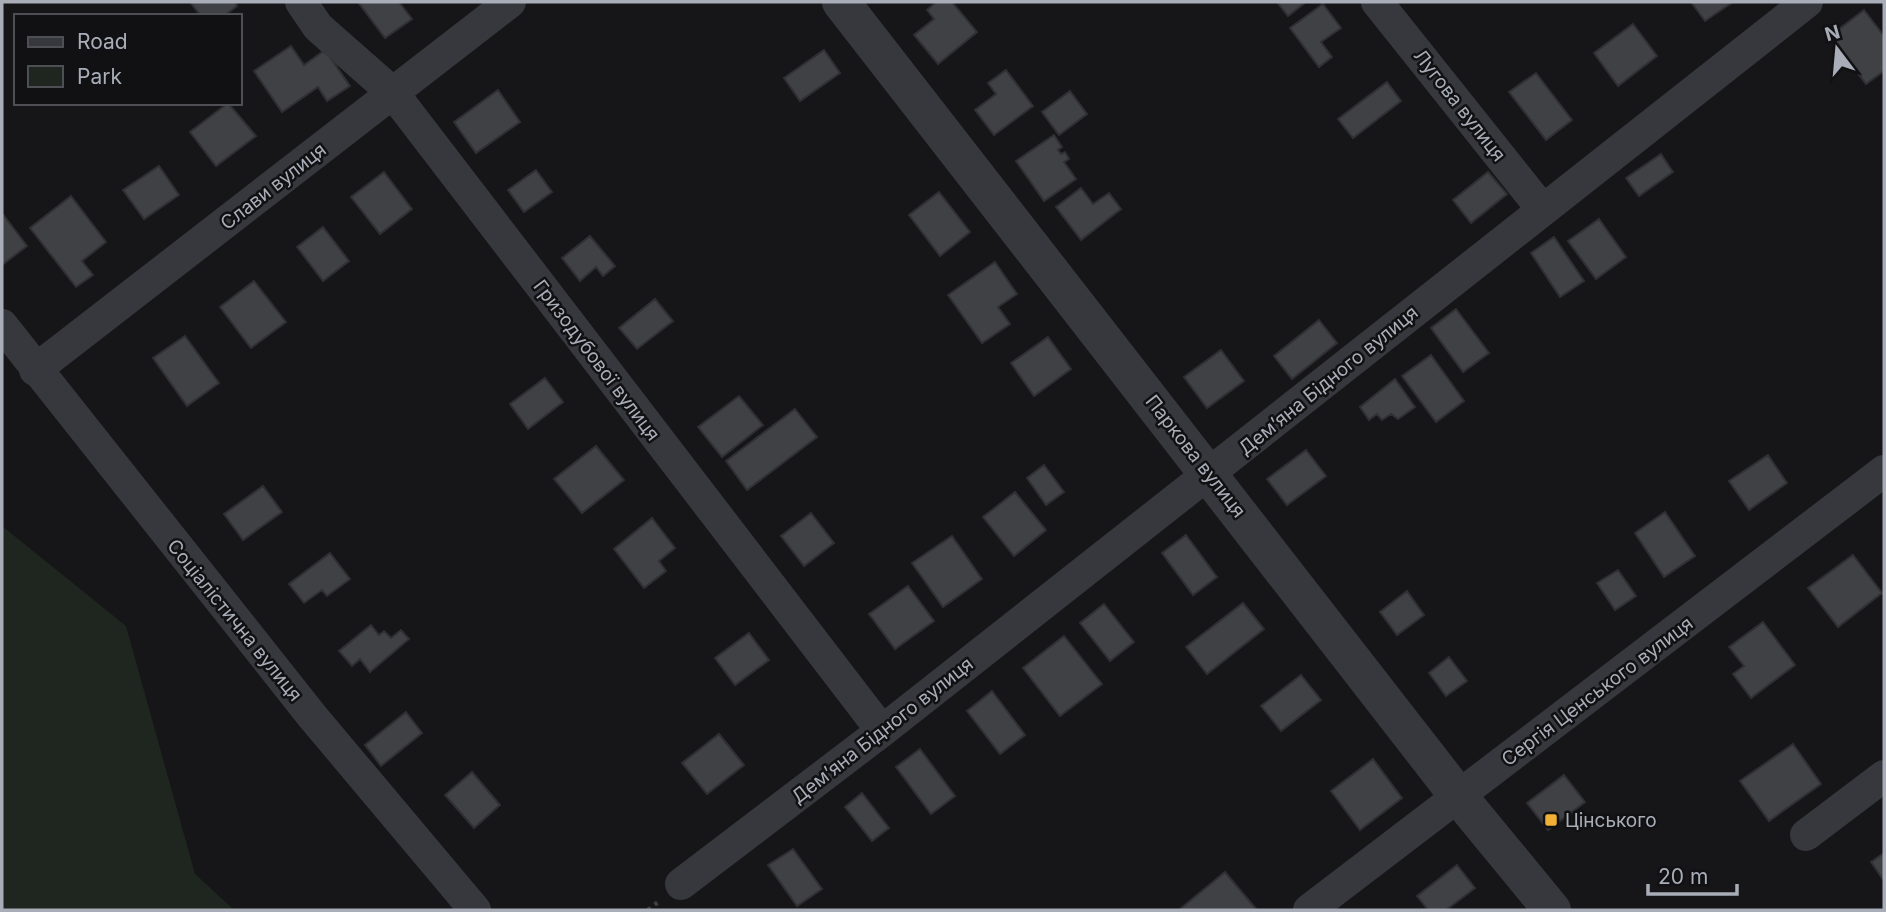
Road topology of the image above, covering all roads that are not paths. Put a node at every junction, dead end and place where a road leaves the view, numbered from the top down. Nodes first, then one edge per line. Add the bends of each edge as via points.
1 (301, 2) edge
2 (510, 2) edge
3 (841, 2) edge
4 (1377, 2) edge
5 (1807, 2) edge
6 (393, 93) junction
7 (1542, 209) junction
8 (2, 325) edge
9 (35, 369) junction
10 (1884, 471) edge
11 (1210, 474) junction
12 (882, 731) junction
13 (1884, 776) edge
14 (1459, 797) junction
15 (1806, 835) dead end
16 (681, 884) dead end
17 (475, 910) edge
18 (1309, 910) edge
19 (1552, 910) edge

1 - 6 street, Гризодубової вулиця via 318,27
2 - 6 street, Слави вулиця
3 - 11 street, Паркова вулиця
4 - 7 street, Лугова вулиця
5 - 7 street, Дем’яна Бідного вулиця
6 - 9 street, Слави вулиця
6 - 12 street, Гризодубової вулиця
7 - 11 street, Дем’яна Бідного вулиця
8 - 9 street, Соціалістична вулиця
9 - 17 street, Соціалістична вулиця via 303,705
10 - 14 street, Сергія Ценського вулиця
11 - 12 street, Дем’яна Бідного вулиця
11 - 14 street, Паркова вулиця
12 - 16 street, Дем’яна Бідного вулиця
13 - 15 street
14 - 18 street, Сергія Ценського вулиця
14 - 19 street, Паркова вулиця

